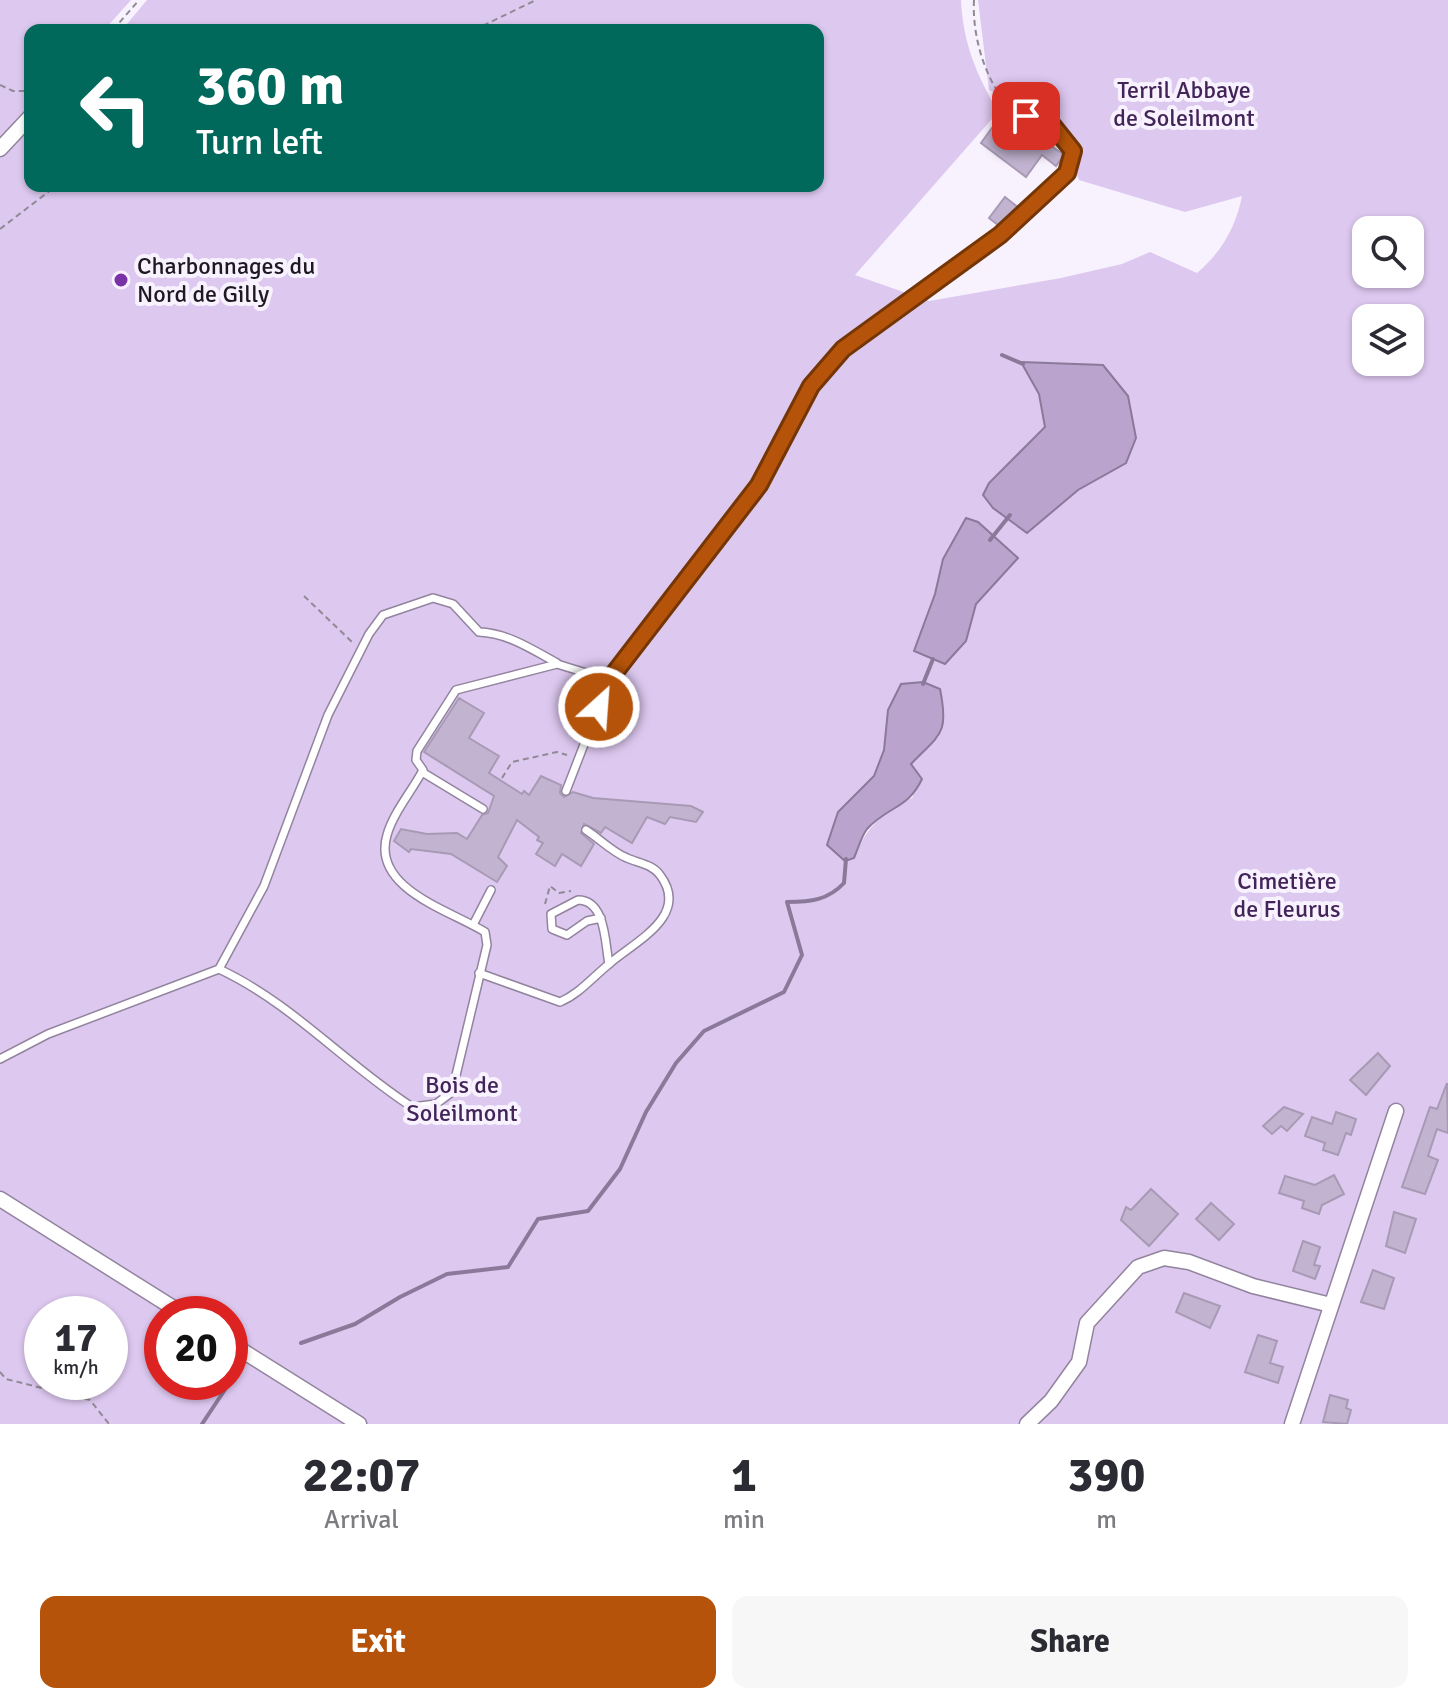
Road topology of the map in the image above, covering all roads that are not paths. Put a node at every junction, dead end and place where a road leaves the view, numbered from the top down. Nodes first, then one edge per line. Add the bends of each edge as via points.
1 (1014, 111) road end
2 (24, 123) edge
3 (0, 149) edge
4 (557, 664) junction
5 (609, 680) junction
6 (422, 772) junction
7 (566, 791) dead end
8 (483, 809) dead end
9 (586, 830) dead end
10 (491, 890) dead end
11 (601, 918) junction
12 (473, 925) junction
13 (609, 964) junction
14 (219, 969) junction
15 (479, 973) junction
16 (0, 1059) edge
17 (1396, 1111) dead end
18 (0, 1199) edge
19 (154, 1296) edge
20 (1331, 1305) junction
21 (248, 1354) edge
22 (359, 1424) edge
23 (1027, 1424) edge
24 (1292, 1424) edge

1 - 5 lane via 1053,126 1073,151 1067,173 1000,235 843,349 811,386 759,485
2 - 3 street
4 - 5 lane
4 - 6 lane via 456,690 417,751
4 - 14 lane via 508,638 479,632 453,604 433,598 383,615 328,715 264,886
5 - 7 lane
6 - 8 lane
6 - 12 lane via 388,832 389,867 424,900
9 - 13 lane via 615,852 653,868 668,889 664,918 653,933
10 - 12 lane
11 - 11 lane via 583,900 551,914 552,929 567,935
11 - 13 lane
12 - 15 lane via 485,932 487,945
13 - 15 lane via 560,1002
14 - 15 lane via 257,987 412,1107 436,1104 452,1092
14 - 16 lane via 48,1034
17 - 20 street
18 - 19 street
20 - 23 street via 1253,1286 1189,1262 1164,1258 1138,1267 1087,1323 1079,1362
20 - 24 street
21 - 22 street

